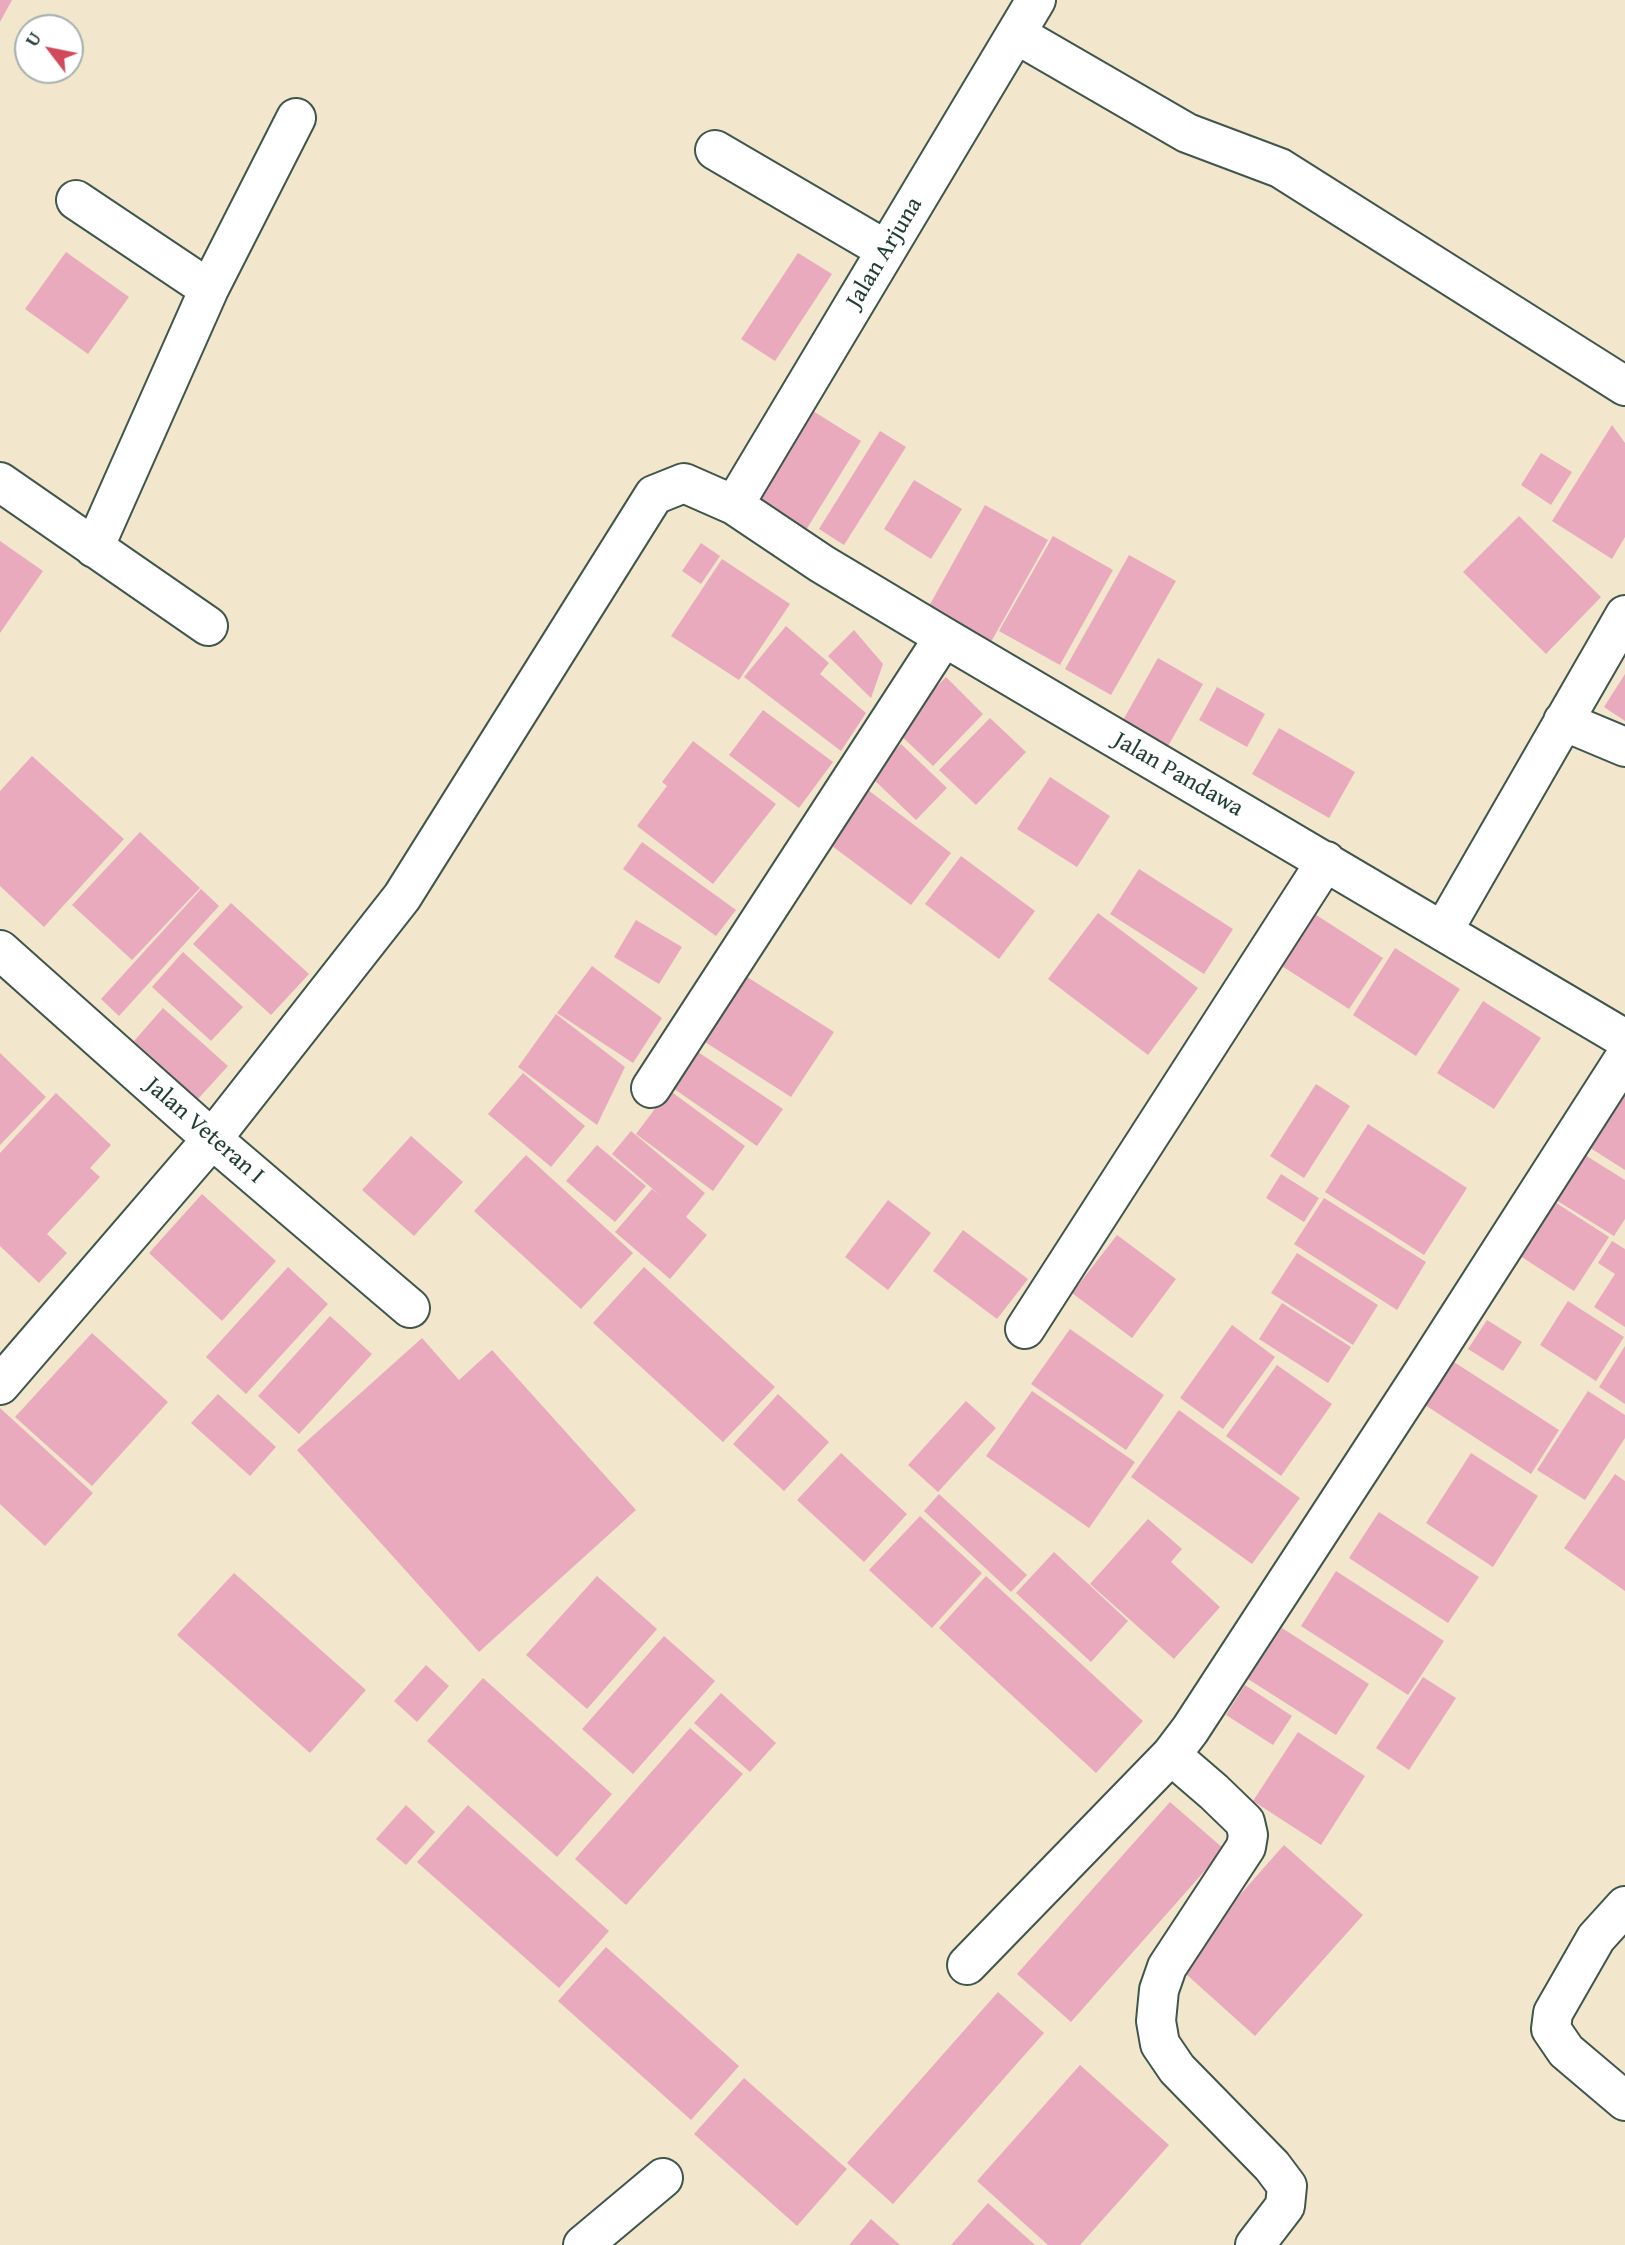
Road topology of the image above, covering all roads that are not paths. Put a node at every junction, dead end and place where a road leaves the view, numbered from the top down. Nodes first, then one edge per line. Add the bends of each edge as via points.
1 (1035, 0) edge
2 (1016, 34) junction
3 (296, 118) dead end
4 (715, 150) dead end
5 (76, 201) dead end
6 (886, 250) junction
7 (209, 289) junction
8 (1625, 386) edge
9 (0, 482) edge
10 (734, 505) junction
11 (94, 548) junction
12 (1625, 615) edge
13 (208, 626) dead end
14 (944, 637) junction
15 (1563, 721) junction
16 (1625, 747) edge
17 (1326, 861) junction
18 (1443, 931) junction
19 (0, 950) edge
20 (1625, 1039) edge
21 (1625, 1057) edge
22 (651, 1088) dead end
23 (212, 1139) junction
24 (410, 1308) dead end
25 (1025, 1329) dead end
26 (0, 1385) edge
27 (1171, 1755) junction
28 (1625, 1906) edge
29 (967, 1965) dead end
30 (1625, 2101) edge
31 (663, 2178) dead end
32 (583, 2245) edge
33 (1255, 2245) edge

1 - 2 street, Jalan Arjuna
2 - 6 street, Jalan Arjuna
2 - 8 street via 1187,133 1280,168
3 - 7 street
4 - 6 street
5 - 7 street
6 - 10 street, Jalan Arjuna
7 - 11 street
9 - 11 street
10 - 14 street, Jalan Pandawa
10 - 23 street, Jalan Pandawa via 684,483 654,495 402,897
11 - 13 street
12 - 15 street
14 - 17 street, Jalan Pandawa
14 - 22 street
15 - 16 street
15 - 18 street
17 - 18 street, Jalan Pandawa
17 - 25 street
18 - 20 street, Jalan Pandawa
19 - 23 street, Jalan Veteran I
21 - 27 street
23 - 24 street, Jalan Veteran I
23 - 26 street, Jalan Pandawa
27 - 29 street
27 - 33 street via 1245,1822 1248,1835 1246,1847 1167,1967 1158,1990 1156,2021 1160,2044 1177,2069 1287,2186 1286,2206
28 - 30 street via 1596,1938 1553,2013 1551,2029 1566,2052
31 - 32 street

